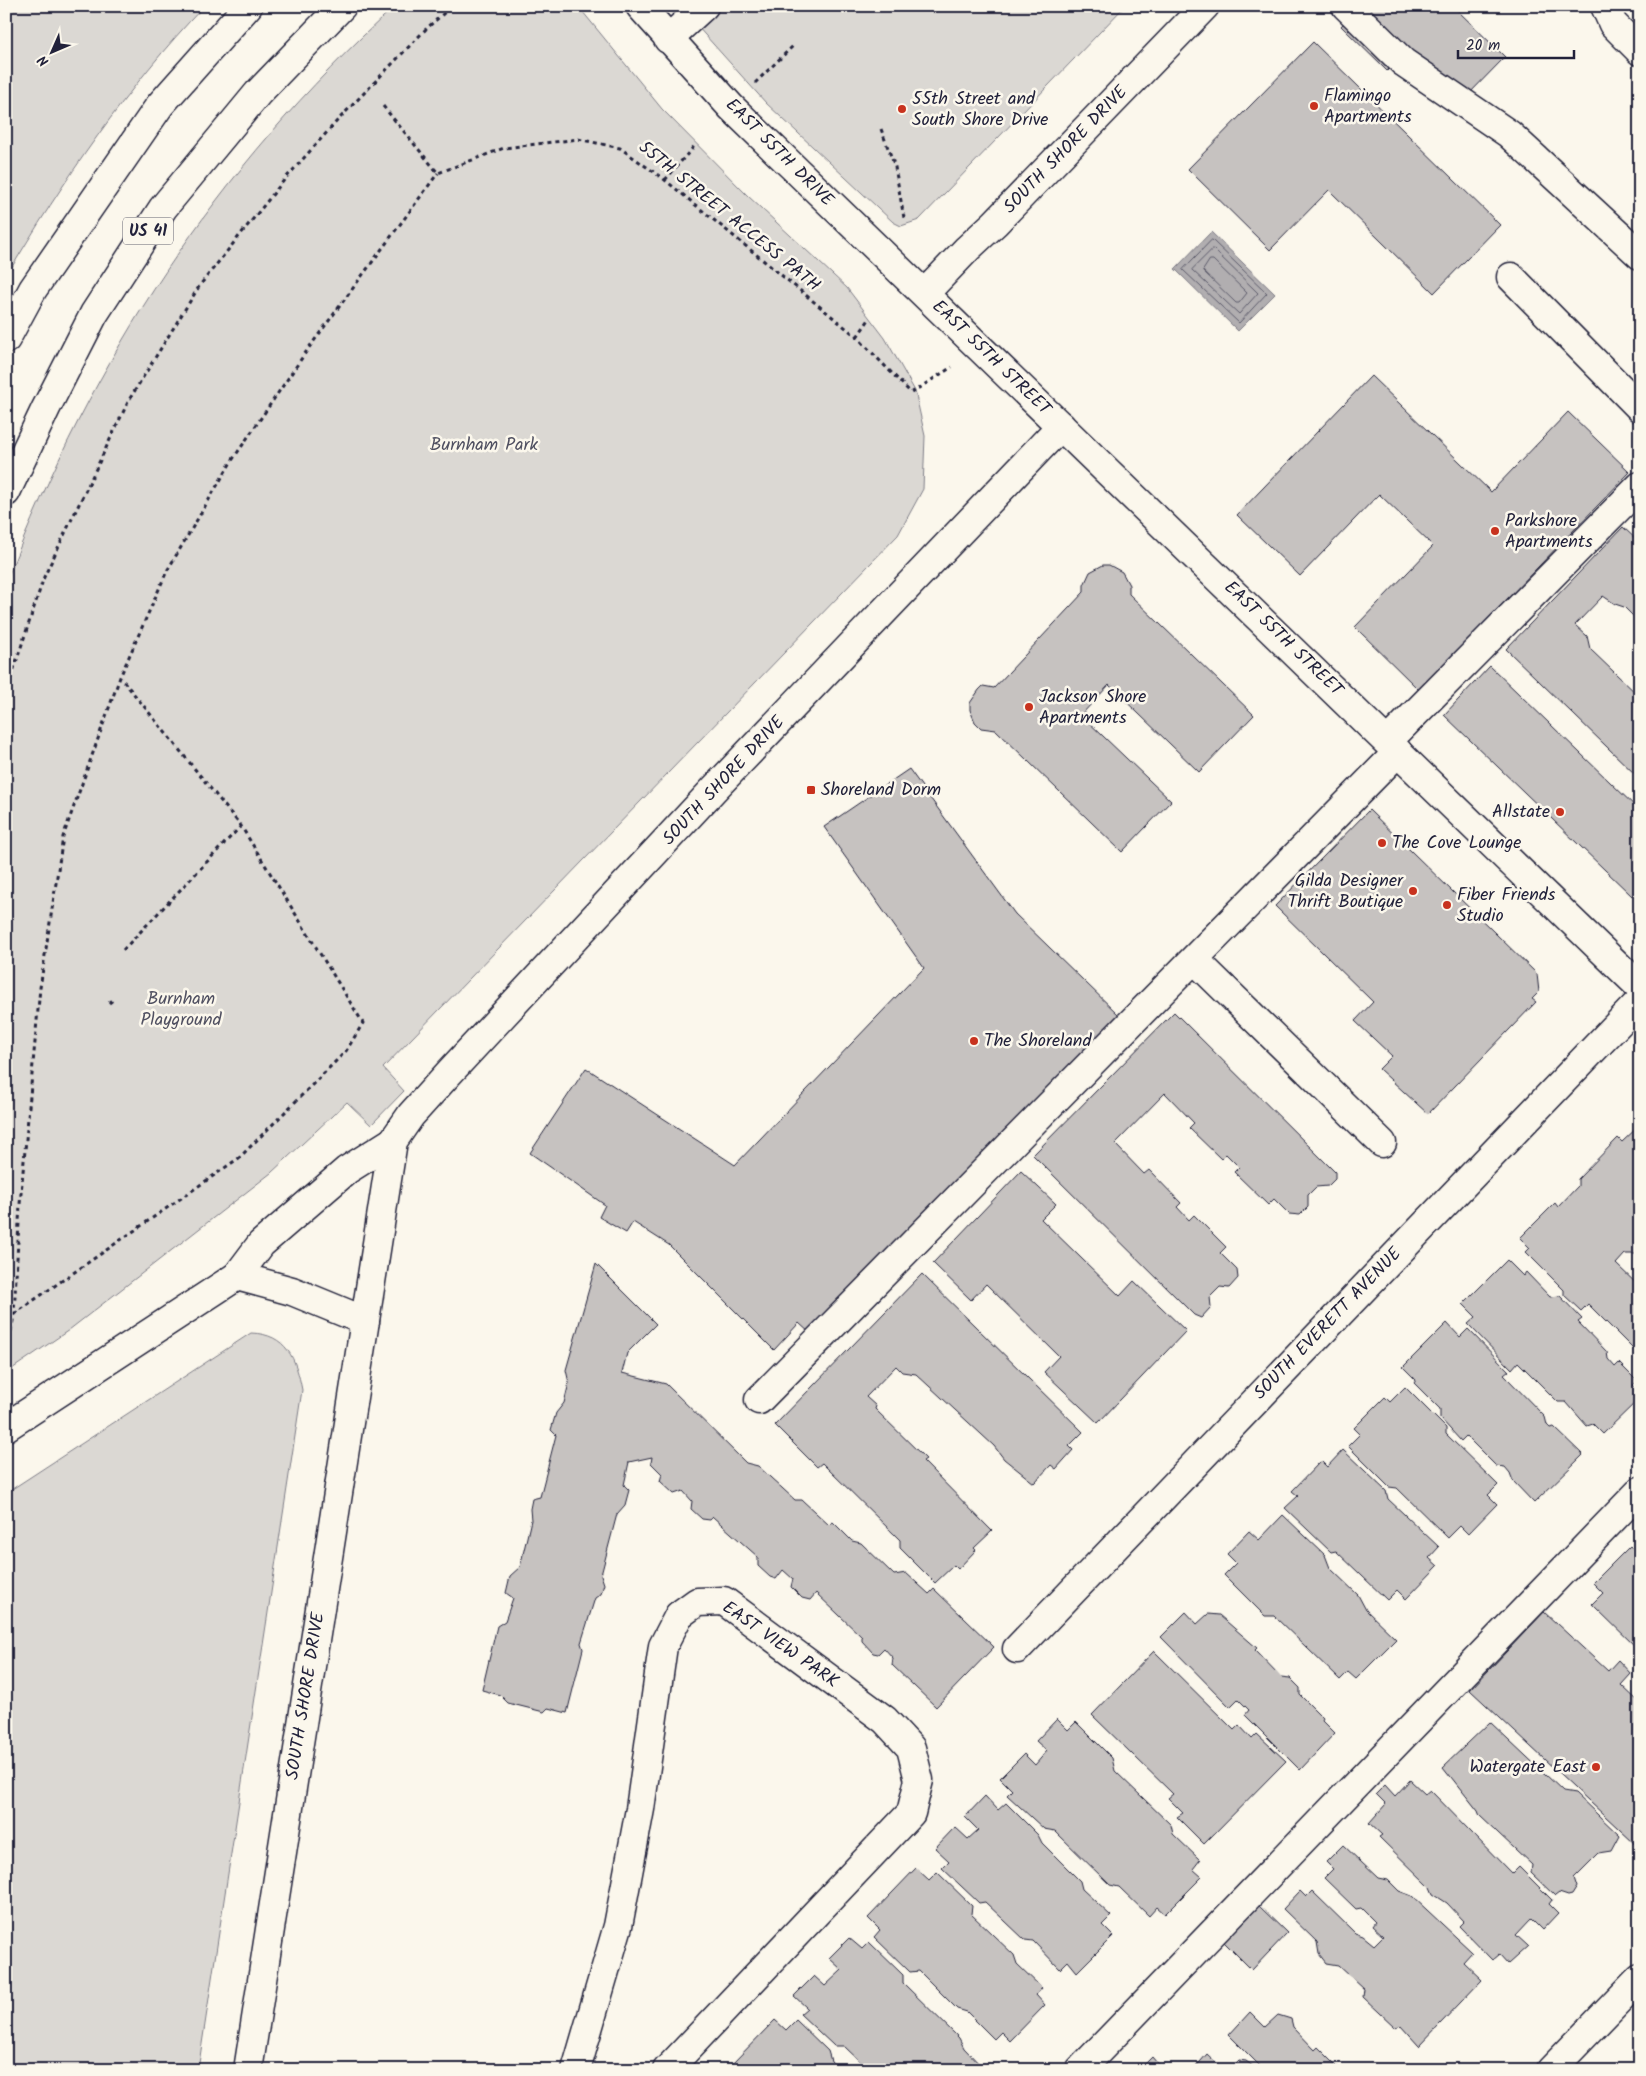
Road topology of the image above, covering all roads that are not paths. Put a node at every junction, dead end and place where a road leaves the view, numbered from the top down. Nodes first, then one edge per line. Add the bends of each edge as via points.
1 (248, 6) edge
2 (342, 6) edge
3 (704, 6) edge
4 (1205, 6) edge
5 (1346, 6) edge
6 (1605, 6) edge
7 (657, 18) edge
8 (1640, 50) edge
9 (1640, 255) edge
10 (1511, 277) dead end
11 (925, 292) junction
12 (6, 339) edge
13 (1640, 408) edge
14 (1061, 426) junction
15 (1640, 486) edge
16 (6, 492) edge
17 (1393, 746) junction
18 (1194, 960) junction
19 (1640, 987) edge
20 (1640, 1000) edge
21 (393, 1141) junction
22 (1382, 1143) dead end
23 (237, 1276) junction
24 (365, 1321) junction
25 (759, 1400) dead end
26 (6, 1428) edge
27 (1640, 1491) edge
28 (1017, 1649) dead end
29 (1640, 1978) edge
30 (248, 2070) edge
31 (576, 2070) edge
32 (667, 2070) edge
33 (1080, 2070) edge
34 (1551, 2070) edge

1 - 12 main road via 160,105 32,289
2 - 16 main road, US 41 via 258,93 163,208 94,314
3 - 7 main road
4 - 11 main road, SOUTH SHORE DRIVE
5 - 9 main road via 1403,62 1509,134
6 - 8 main road via 1613,24
7 - 11 main road, EAST 55TH DRIVE via 732,107
10 - 13 main road
11 - 14 main road, EAST 55TH STREET
14 - 17 main road, EAST 55TH STREET
14 - 21 main road, SOUTH SHORE DRIVE via 715,788 448,1074 411,1115
15 - 17 main road
17 - 18 main road
17 - 19 main road, EAST 55TH STREET
18 - 22 main road
18 - 25 main road
20 - 28 main road, SOUTH EVERETT AVENUE
21 - 23 main road, SOUTH SHORE DRIVE via 347,1170 261,1244
21 - 24 main road, SOUTH SHORE DRIVE
23 - 24 main road via 292,1291
23 - 26 main road, SOUTH SHORE DRIVE
24 - 30 main road, SOUTH SHORE DRIVE
27 - 33 main road
29 - 34 main road
31 - 32 main road, EAST VIEW PARK via 618,1926 640,1809 663,1646 679,1615 697,1602 724,1601 885,1720 911,1748 919,1780 911,1813

